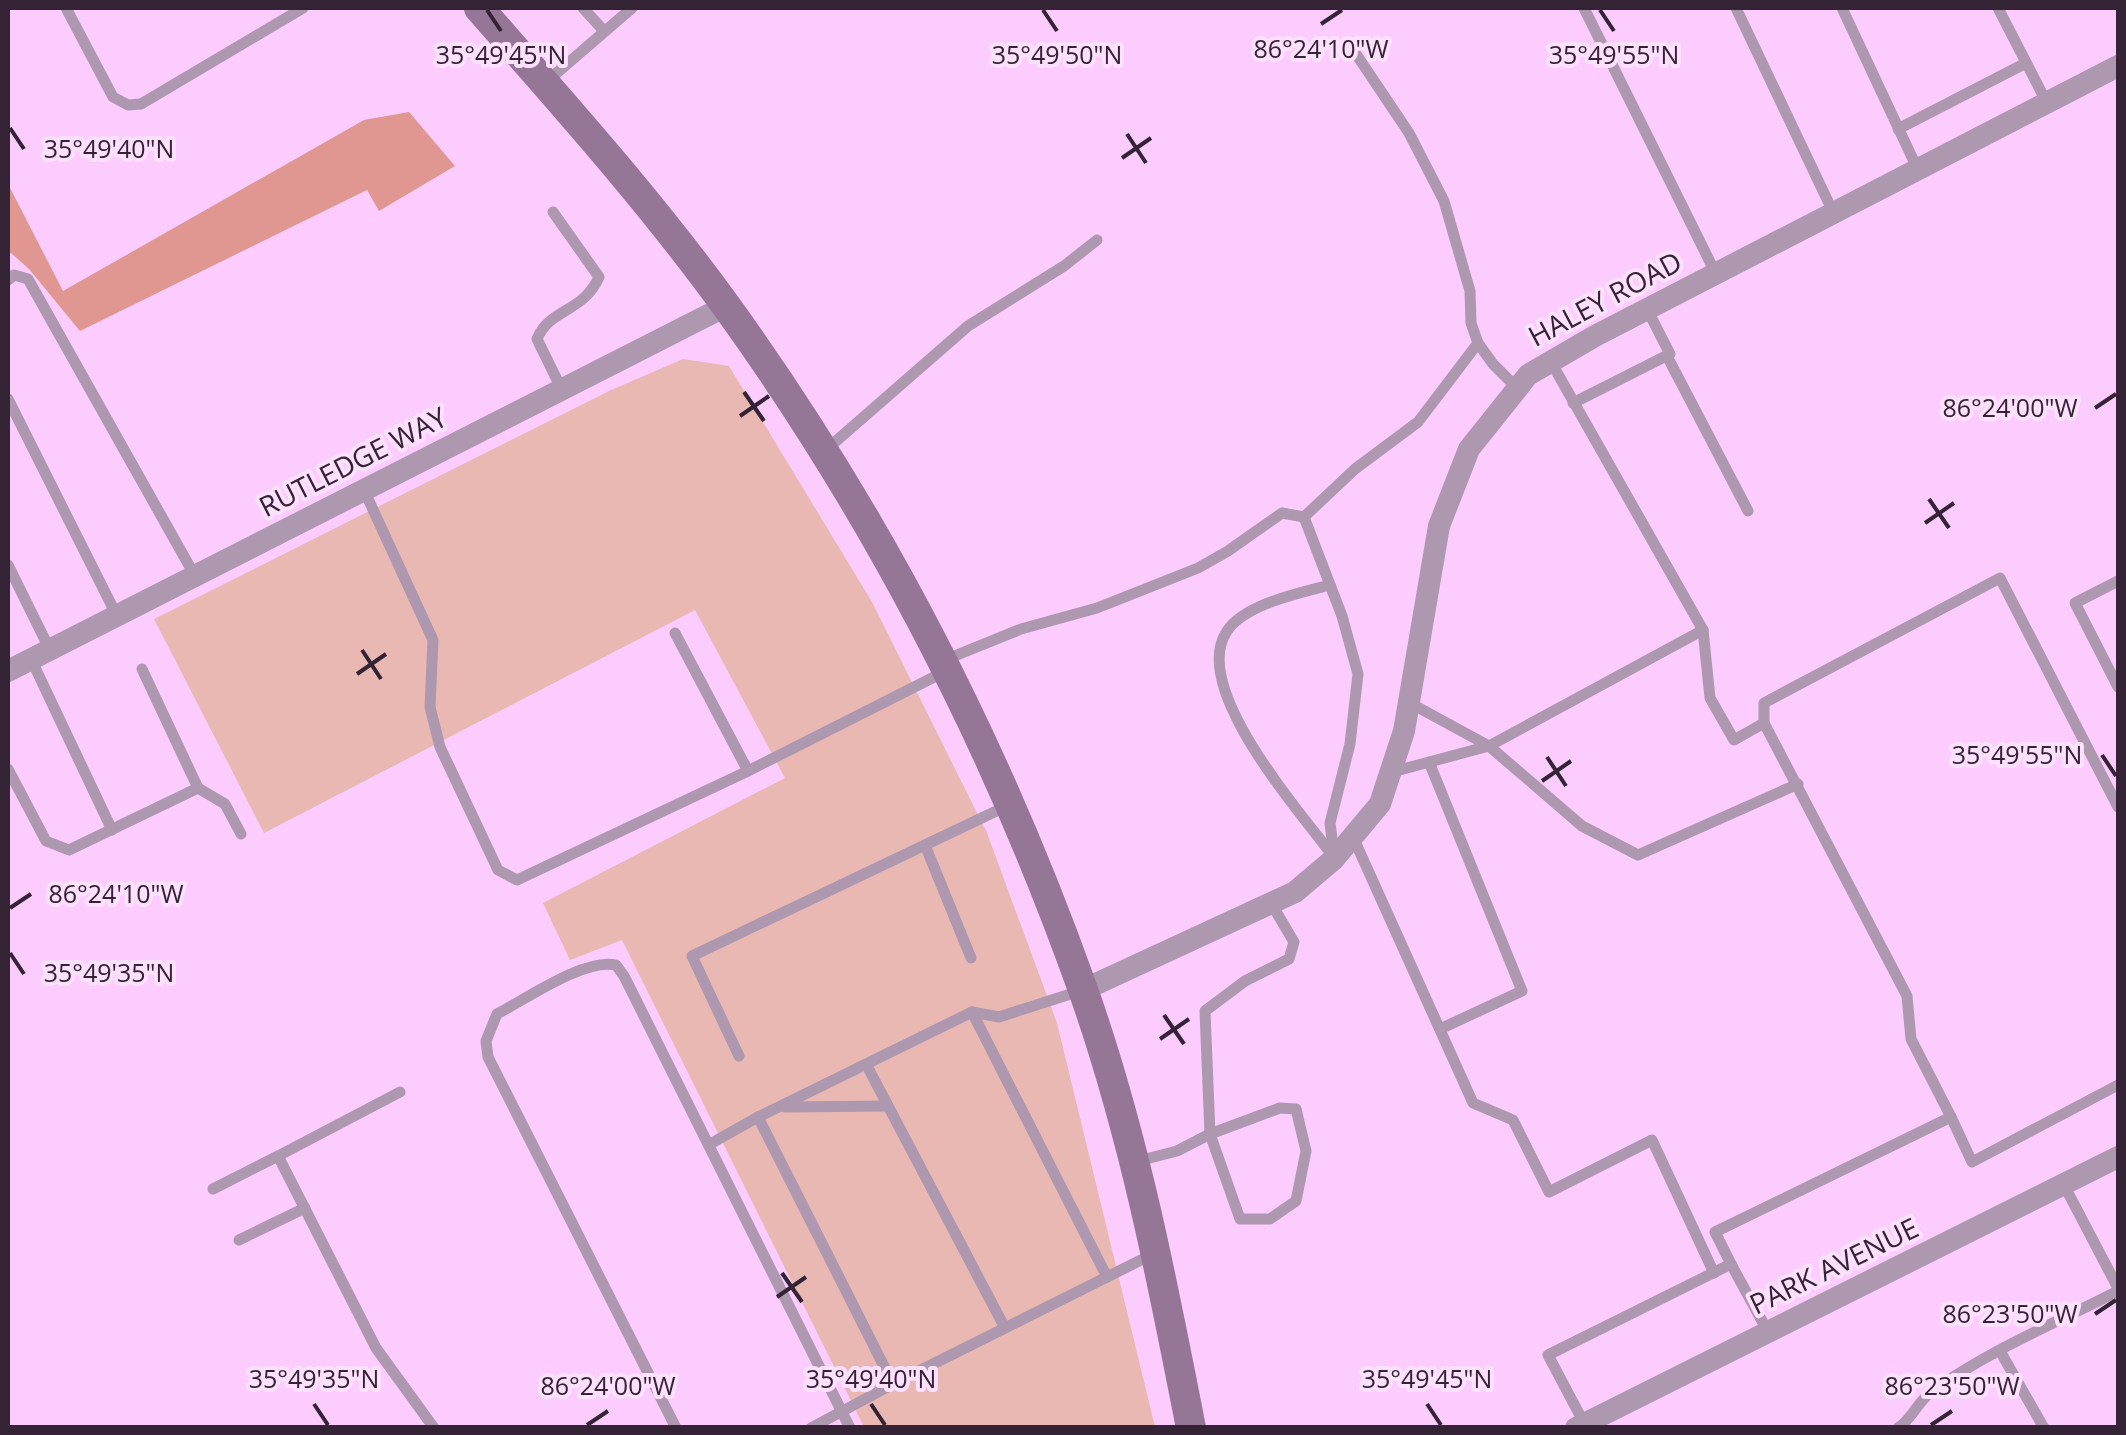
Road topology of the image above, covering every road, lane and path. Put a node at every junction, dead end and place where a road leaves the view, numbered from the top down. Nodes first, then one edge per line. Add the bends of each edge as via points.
1 (66, 8) edge
2 (304, 8) edge
3 (478, 8) edge
4 (583, 8) edge
5 (632, 8) edge
6 (1584, 8) edge
7 (1736, 8) edge
8 (1842, 8) edge
9 (1998, 8) edge
10 (604, 32) junction
11 (1352, 48) dead end
12 (2026, 63) junction
13 (2118, 66) edge
14 (544, 83) junction
15 (2048, 104) junction
16 (1898, 129) junction
17 (1918, 170) junction
18 (553, 212) dead end
19 (1834, 214) junction
20 (1098, 240) dead end
21 (1716, 274) junction
22 (8, 280) edge
23 (726, 306) junction
24 (1647, 309) junction
25 (1478, 343) junction
26 (1667, 356) junction
27 (1550, 362) junction
28 (1518, 388) junction
29 (562, 390) junction
30 (8, 399) edge
31 (1574, 402) junction
32 (824, 452) junction
33 (364, 490) junction
34 (1748, 511) dead end
35 (1304, 517) junction
36 (8, 565) edge
37 (194, 576) junction
38 (2118, 581) edge
39 (1330, 586) junction
40 (116, 616) junction
41 (1703, 630) junction
42 (675, 632) dead end
43 (40, 654) junction
44 (944, 666) junction
45 (142, 668) dead end
46 (8, 671) edge
47 (2118, 687) edge
48 (1409, 702) junction
49 (1764, 723) junction
50 (1489, 746) junction
51 (1429, 762) junction
52 (8, 768) edge
53 (748, 770) junction
54 (1392, 772) junction
55 (1798, 784) junction
56 (198, 788) junction
57 (1009, 805) junction
58 (2118, 807) edge
59 (112, 830) junction
60 (241, 834) dead end
61 (1353, 837) junction
62 (925, 845) junction
63 (1334, 859) junction
64 (1271, 903) junction
65 (971, 958) dead end
66 (1083, 990) junction
67 (972, 1012) junction
68 (1440, 1030) junction
69 (739, 1056) dead end
70 (866, 1064) junction
71 (2118, 1085) edge
72 (400, 1092) dead end
73 (780, 1106) junction
74 (888, 1106) junction
75 (1951, 1117) junction
76 (758, 1118) junction
77 (1210, 1134) junction
78 (710, 1144) junction
79 (278, 1156) junction
80 (2118, 1158) edge
81 (1134, 1162) junction
82 (2064, 1184) junction
83 (213, 1189) dead end
84 (305, 1208) junction
85 (239, 1240) dead end
86 (1157, 1252) junction
87 (1731, 1264) junction
88 (1714, 1273) junction
89 (1107, 1277) junction
90 (2118, 1290) edge
91 (1005, 1328) junction
92 (1768, 1332) junction
93 (2000, 1352) junction
94 (892, 1384) junction
95 (844, 1410) junction
96 (1580, 1425) edge
97 (434, 1428) edge
98 (676, 1428) edge
99 (810, 1428) edge
100 (850, 1428) edge
101 (1191, 1428) edge
102 (1898, 1428) edge
103 (2044, 1428) edge

1 - 2 lane via 114,97 128,105 141,104
3 - 14 main road
4 - 10 lane
5 - 10 lane
6 - 21 lane
7 - 19 lane
8 - 16 lane
9 - 12 lane
10 - 14 lane
11 - 25 lane via 1409,133 1444,201
12 - 15 lane
12 - 16 lane
13 - 15 street, HALEY ROAD
14 - 23 main road
15 - 17 street, HALEY ROAD
16 - 17 lane
17 - 19 street, HALEY ROAD
18 - 29 lane via 599,277 590,296 543,325 537,339
19 - 21 street, HALEY ROAD
20 - 32 lane via 968,326
21 - 24 street, HALEY ROAD
22 - 37 lane via 28,279
23 - 29 street, RUTLEDGE WAY
23 - 32 main road
24 - 26 lane
24 - 27 street, HALEY ROAD
25 - 28 lane
25 - 35 lane via 1418,422
26 - 31 lane
26 - 34 lane
27 - 28 street, HALEY ROAD
27 - 31 lane
28 - 48 street, HALEY ROAD via 1469,449 1439,526
29 - 33 street, RUTLEDGE WAY
30 - 40 lane
31 - 41 lane
32 - 44 main road
33 - 37 street, RUTLEDGE WAY
33 - 53 lane via 433,640 430,707 440,747 498,870 517,880
35 - 39 lane
35 - 44 lane via 1282,513 1198,568 1022,629
36 - 43 lane
37 - 40 street, RUTLEDGE WAY
38 - 47 lane via 2076,603
39 - 63 lane via 1358,674 1350,744 1330,823
39 - 63 lane via 1270,600 1228,629 1217,656 1223,692 1246,736
40 - 43 street, RUTLEDGE WAY
41 - 49 lane via 1710,698 1734,740
41 - 50 lane
42 - 53 lane
43 - 46 street, RUTLEDGE WAY
43 - 59 lane
44 - 53 lane
44 - 57 main road
45 - 56 lane
48 - 50 lane
48 - 54 street, HALEY ROAD
49 - 55 lane
49 - 58 lane via 1764,703 2000,578
50 - 51 lane
50 - 55 lane via 1582,826 1638,854
51 - 54 lane
51 - 68 lane via 1522,992
52 - 59 lane via 46,841 56,847 69,850
54 - 61 street, HALEY ROAD via 1380,804
55 - 75 lane via 1907,996 1912,1038
56 - 59 lane
56 - 60 lane via 225,804
57 - 62 lane
57 - 66 main road
61 - 63 street, HALEY ROAD
61 - 68 lane
62 - 65 lane
62 - 69 lane via 692,956
63 - 64 street, HALEY ROAD
64 - 66 street, HALEY ROAD
64 - 77 lane via 1294,942 1290,959 1245,981 1205,1012
66 - 67 lane via 998,1017
66 - 81 main road
67 - 70 lane
67 - 89 lane
68 - 88 lane via 1472,1102 1513,1120 1549,1192 1652,1140
70 - 73 lane
70 - 74 lane
71 - 75 lane via 1972,1162
72 - 79 lane
73 - 74 lane
73 - 76 lane
74 - 91 lane
75 - 87 lane via 1715,1232
76 - 78 lane
76 - 94 lane
77 - 77 lane via 1240,1219 1270,1219 1296,1201 1306,1150 1296,1109 1280,1108
77 - 81 lane via 1177,1152
78 - 95 lane
78 - 98 lane via 616,964 588,966 496,1014 488,1056
79 - 83 lane
79 - 84 lane
80 - 82 street, PARK AVENUE
81 - 86 main road
82 - 90 lane
82 - 92 street, PARK AVENUE
84 - 85 lane
84 - 97 lane via 376,1348
86 - 89 lane
86 - 101 main road
87 - 88 lane
87 - 92 lane
88 - 96 lane via 1548,1355
89 - 91 lane
90 - 93 lane
91 - 94 lane
92 - 96 street, PARK AVENUE
93 - 102 lane via 1926,1396
93 - 103 lane
94 - 95 lane
95 - 99 lane
95 - 100 lane

